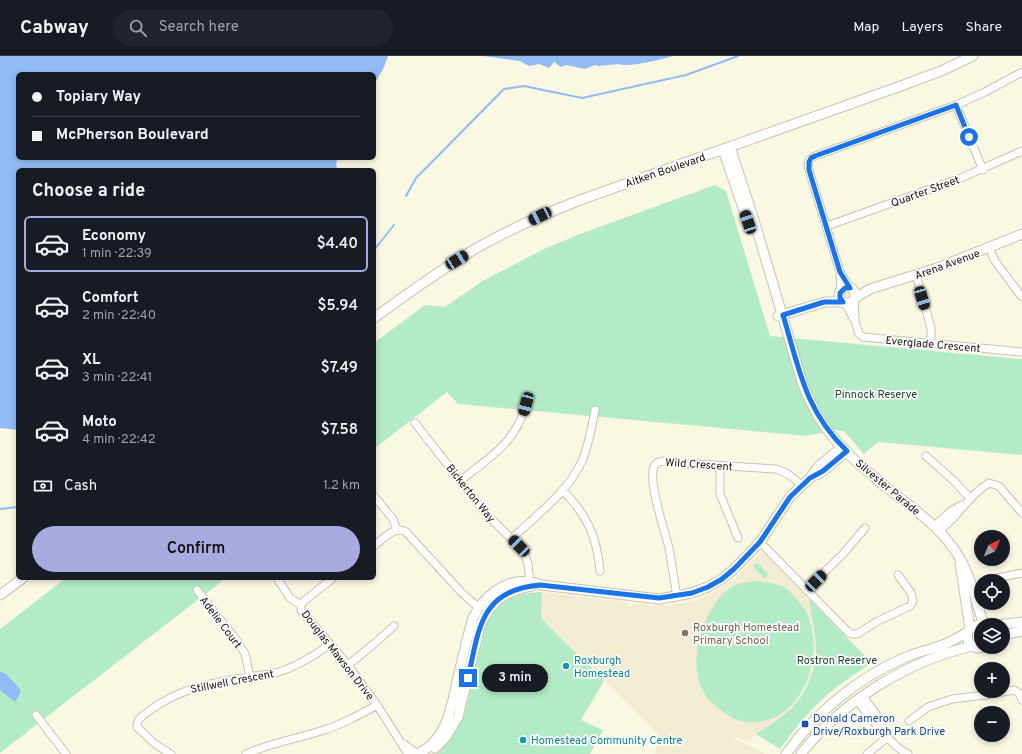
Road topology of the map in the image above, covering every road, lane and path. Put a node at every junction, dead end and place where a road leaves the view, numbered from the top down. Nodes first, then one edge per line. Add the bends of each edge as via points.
1 (973, 56) edge
2 (1022, 72) edge
3 (956, 105) junction
4 (727, 148) junction
5 (1022, 151) edge
6 (983, 170) junction
7 (827, 226) junction
8 (1022, 234) edge
9 (989, 248) junction
10 (916, 275) junction
11 (847, 295) junction
12 (1022, 297) edge
13 (780, 316) junction
14 (376, 317) edge
15 (931, 344) junction
16 (1022, 352) edge
17 (526, 404) dead end
18 (594, 410) dead end
19 (415, 423) dead end
20 (844, 449) junction
21 (926, 456) dead end
22 (720, 466) junction
23 (460, 481) junction
24 (802, 486) junction
25 (562, 490) junction
26 (376, 498) edge
27 (968, 501) junction
28 (1021, 510) edge
29 (865, 528) dead end
30 (937, 529) junction
31 (397, 530) junction
32 (512, 538) junction
33 (738, 538) dead end
34 (760, 542) junction
35 (376, 545) edge
36 (956, 551) junction
37 (600, 571) dead end
38 (1022, 573) edge
39 (898, 575) dead end
40 (1010, 575) edge
41 (20, 580) edge
42 (278, 580) edge
43 (330, 580) edge
44 (530, 584) junction
45 (198, 590) dead end
46 (806, 590) junction
47 (0, 595) edge
48 (677, 596) junction
49 (301, 605) junction
50 (478, 607) junction
51 (982, 618) edge
52 (1022, 622) edge
53 (1010, 623) edge
54 (394, 626) dead end
55 (974, 626) edge
56 (969, 630) junction
57 (1022, 631) edge
58 (1010, 634) edge
59 (330, 644) junction
60 (973, 646) joint
61 (348, 665) junction
62 (250, 677) junction
63 (860, 698) junction
64 (1022, 700) edge
65 (377, 705) junction
66 (36, 715) dead end
67 (909, 721) dead end
68 (886, 734) junction
69 (418, 753) edge
70 (786, 753) edge
71 (66, 754) edge
72 (171, 754) edge
73 (246, 754) edge
74 (801, 754) edge
75 (867, 754) edge
76 (908, 754) edge

1 - 4 street, Aitken Boulevard via 941,71
2 - 3 street
3 - 6 street
3 - 7 street via 811,158 808,166
4 - 13 street, Silvester Parade
4 - 14 street, Aitken Boulevard via 540,216 476,248
5 - 6 street, Quarter Street
6 - 7 street, Quarter Street
7 - 11 street
8 - 9 street, Arena Avenue
9 - 10 street, Arena Avenue
9 - 12 street via 995,261
10 - 11 street, Arena Avenue
10 - 15 street via 931,328
11 - 13 street
11 - 15 street, Everglade Crescent via 859,334 864,337
13 - 20 street, Silvester Parade via 789,353 810,400 821,421
15 - 16 street, Everglade Crescent
17 - 23 street via 517,428 508,442
18 - 25 street via 582,461
19 - 23 street, Bickerton Way
20 - 24 street via 819,466
20 - 30 street, Silvester Parade via 872,476
21 - 27 street via 953,480
22 - 24 street, Wild Crescent via 776,469 792,475
22 - 33 street via 720,494
22 - 48 street, Wild Crescent via 663,461 654,468 654,491
23 - 32 street, Bickerton Way via 487,515
24 - 34 street via 790,497
25 - 32 street
25 - 37 street via 582,513 590,527 596,541
26 - 31 street via 393,519
27 - 28 street via 989,483 999,486
27 - 30 street via 951,511
29 - 46 street
30 - 36 street, Silvester Parade
31 - 35 street
31 - 50 street via 406,532
32 - 44 street, Bickerton Way via 525,555
34 - 46 street
34 - 48 street via 722,579 708,587
36 - 51 street, Silvester Parade via 970,576
36 - 56 street, Silvester Parade via 961,567
38 - 40 street
39 - 46 street via 913,597 913,602 857,634 848,632
41 - 47 street
42 - 49 street via 290,598
43 - 49 street, Douglas Mawson Drive
44 - 48 street via 659,598
44 - 50 street via 516,582 506,585 486,598
44 - 69 street via 502,596 485,614 458,717 446,736
45 - 62 street, Adelie Court via 238,642 245,654
49 - 59 street, Douglas Mawson Drive via 303,614
50 - 69 street via 469,629 446,722 433,743
52 - 53 street
54 - 61 street
55 - 56 street
56 - 60 street, Silvester Parade via 967,638
56 - 70 street via 948,643 907,656 860,682 818,717
57 - 58 street
59 - 61 street, Douglas Mawson Drive
59 - 62 street, Stillwell Crescent via 292,668
60 - 63 street via 910,668
61 - 65 street, Douglas Mawson Drive
62 - 72 street, Stillwell Crescent via 184,691 157,705 140,718 137,727 141,732
63 - 68 street via 876,714
63 - 74 street via 824,728
64 - 67 street via 1019,693 1014,690 952,699 928,707
65 - 69 street, Douglas Mawson Drive via 400,740
65 - 73 street via 339,725 258,748
66 - 71 street
68 - 75 street
68 - 76 street via 897,747

